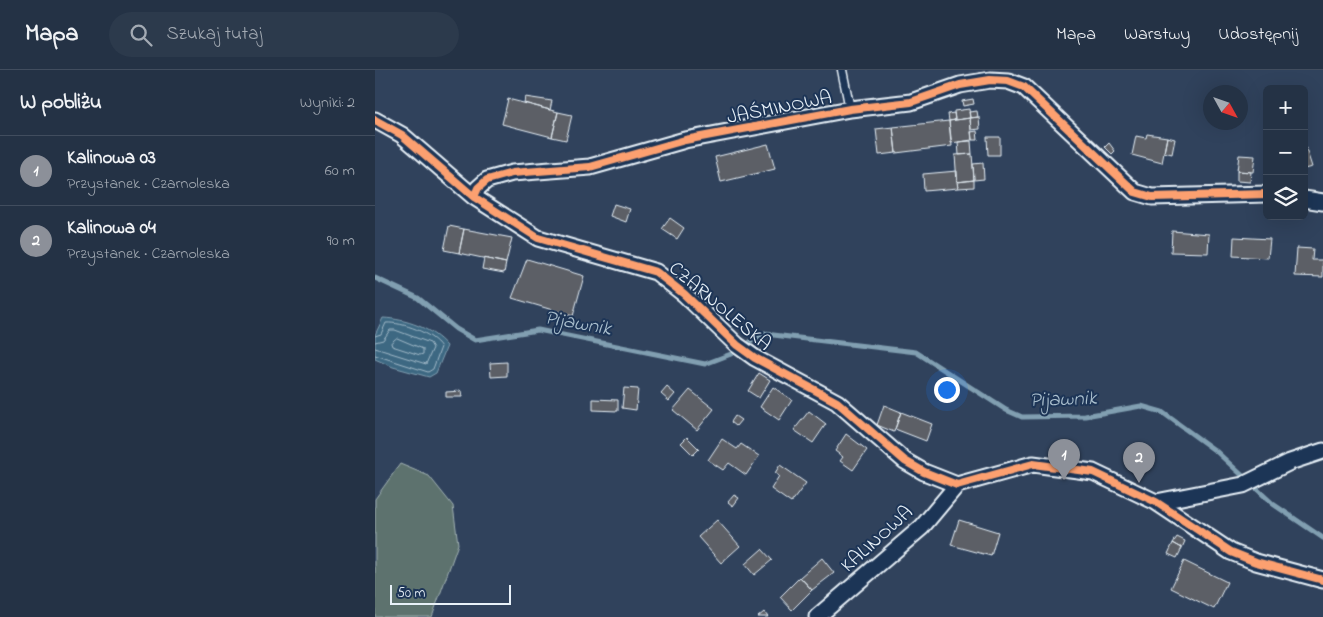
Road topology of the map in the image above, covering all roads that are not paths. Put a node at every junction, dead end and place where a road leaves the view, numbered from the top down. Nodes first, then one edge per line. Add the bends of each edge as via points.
1 (842, 70) edge
2 (850, 109) junction
3 (375, 120) edge
4 (1263, 194) edge
5 (474, 197) junction
6 (1308, 200) edge
7 (1323, 202) edge
8 (1323, 451) edge
9 (957, 485) junction
10 (1155, 502) junction
11 (1323, 580) edge
12 (817, 617) edge

1 - 2 lane
2 - 4 street, JAŚMINOWA via 911,102 960,85 1008,81 1024,87 1135,192 1153,197
2 - 5 street, JAŚMINOWA via 685,140 590,167 511,174 487,180
3 - 5 street, CZARNOLESKA via 402,136
5 - 9 street, CZARNOLESKA via 538,238 656,272 755,358 837,402 905,461
6 - 7 street
8 - 10 street via 1290,462 1243,485
9 - 10 street via 1033,464 1093,472
9 - 12 street, KALINOWA via 921,527
10 - 11 street via 1231,552

